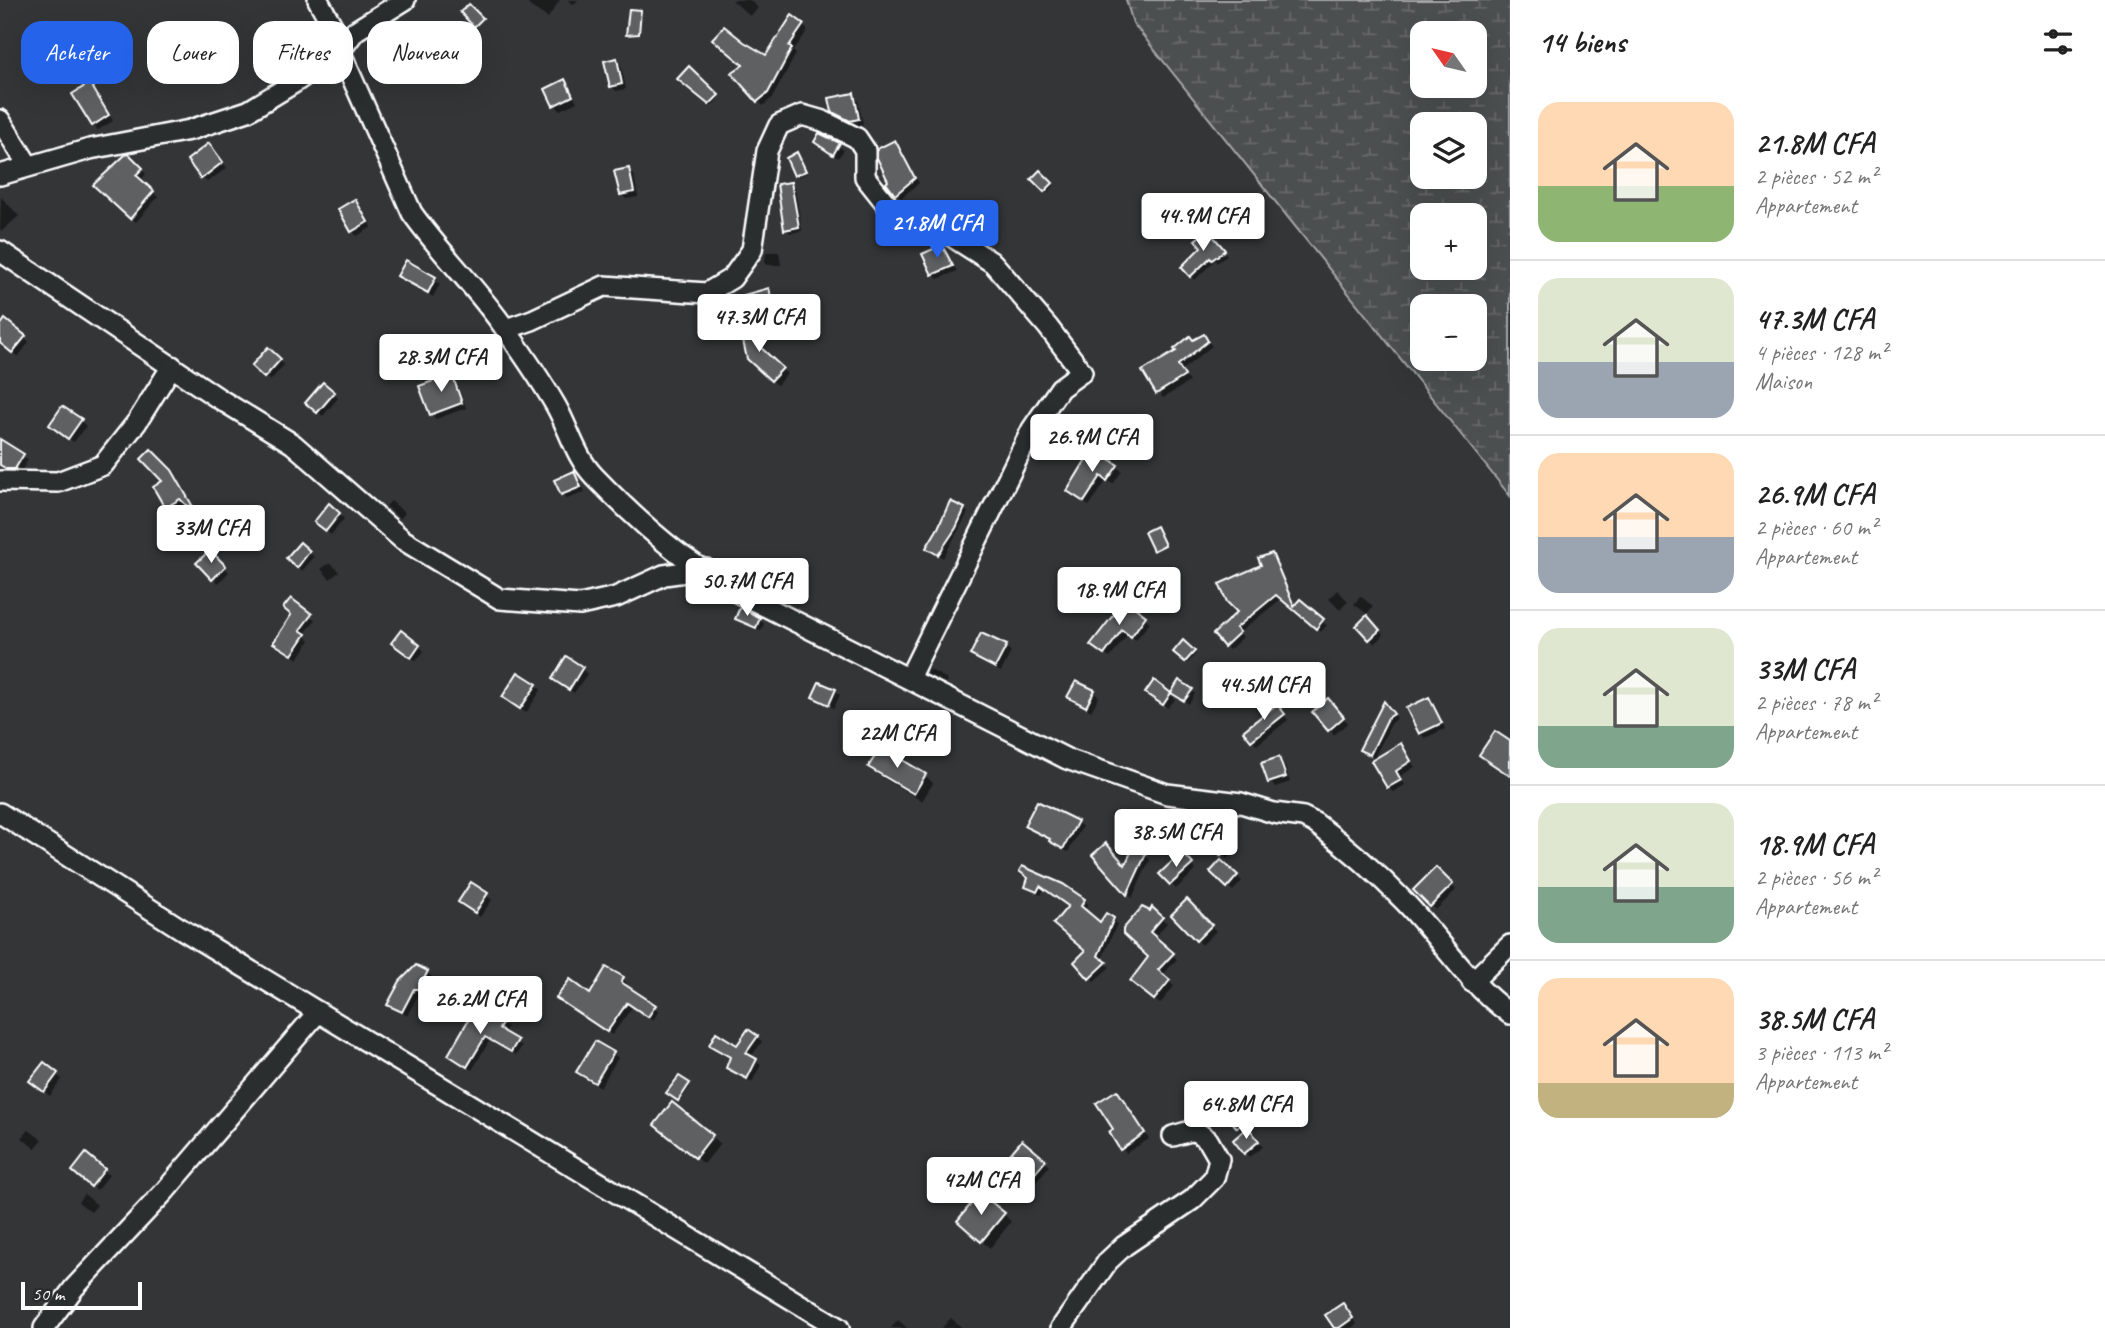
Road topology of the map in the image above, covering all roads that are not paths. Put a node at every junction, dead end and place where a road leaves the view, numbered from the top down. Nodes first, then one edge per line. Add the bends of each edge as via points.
1 (318, 0) edge
2 (405, 0) edge
3 (330, 21) edge
4 (353, 34) edge
5 (353, 80) edge
6 (292, 84) edge
7 (0, 120) edge
8 (28, 165) junction
9 (0, 175) edge
10 (3, 260) edge
11 (506, 329) junction
12 (172, 366) junction
13 (0, 481) edge
14 (706, 569) junction
15 (909, 678) junction
16 (0, 813) edge
17 (1510, 945) edge
18 (1472, 982) junction
19 (318, 1012) junction
20 (1510, 1014) edge
21 (1173, 1136) dead end
22 (44, 1328) edge
23 (839, 1328) edge
24 (1061, 1328) edge

1 - 3 street
2 - 4 street
5 - 11 street via 412,213
6 - 8 street via 248,111 190,130
7 - 8 street
8 - 9 street
10 - 12 street
11 - 14 street via 557,407 575,450 592,474 648,528
11 - 15 street via 604,286 707,293 732,278 752,250 767,151 779,125 802,115 857,138 865,150 866,177 892,211 937,227 993,262 1082,372 1060,388 1032,429
12 - 13 street via 103,465 58,482
12 - 14 street via 293,443 403,540 500,600 580,605 616,597 664,575
14 - 15 street via 729,588
15 - 18 street via 1067,759 1139,786 1241,803 1315,823 1403,900
16 - 19 street
17 - 18 street
18 - 20 street
19 - 22 street via 165,1191 74,1288
19 - 23 street
21 - 24 street via 1194,1130 1208,1140 1219,1159 1214,1178 1192,1200 1116,1254

